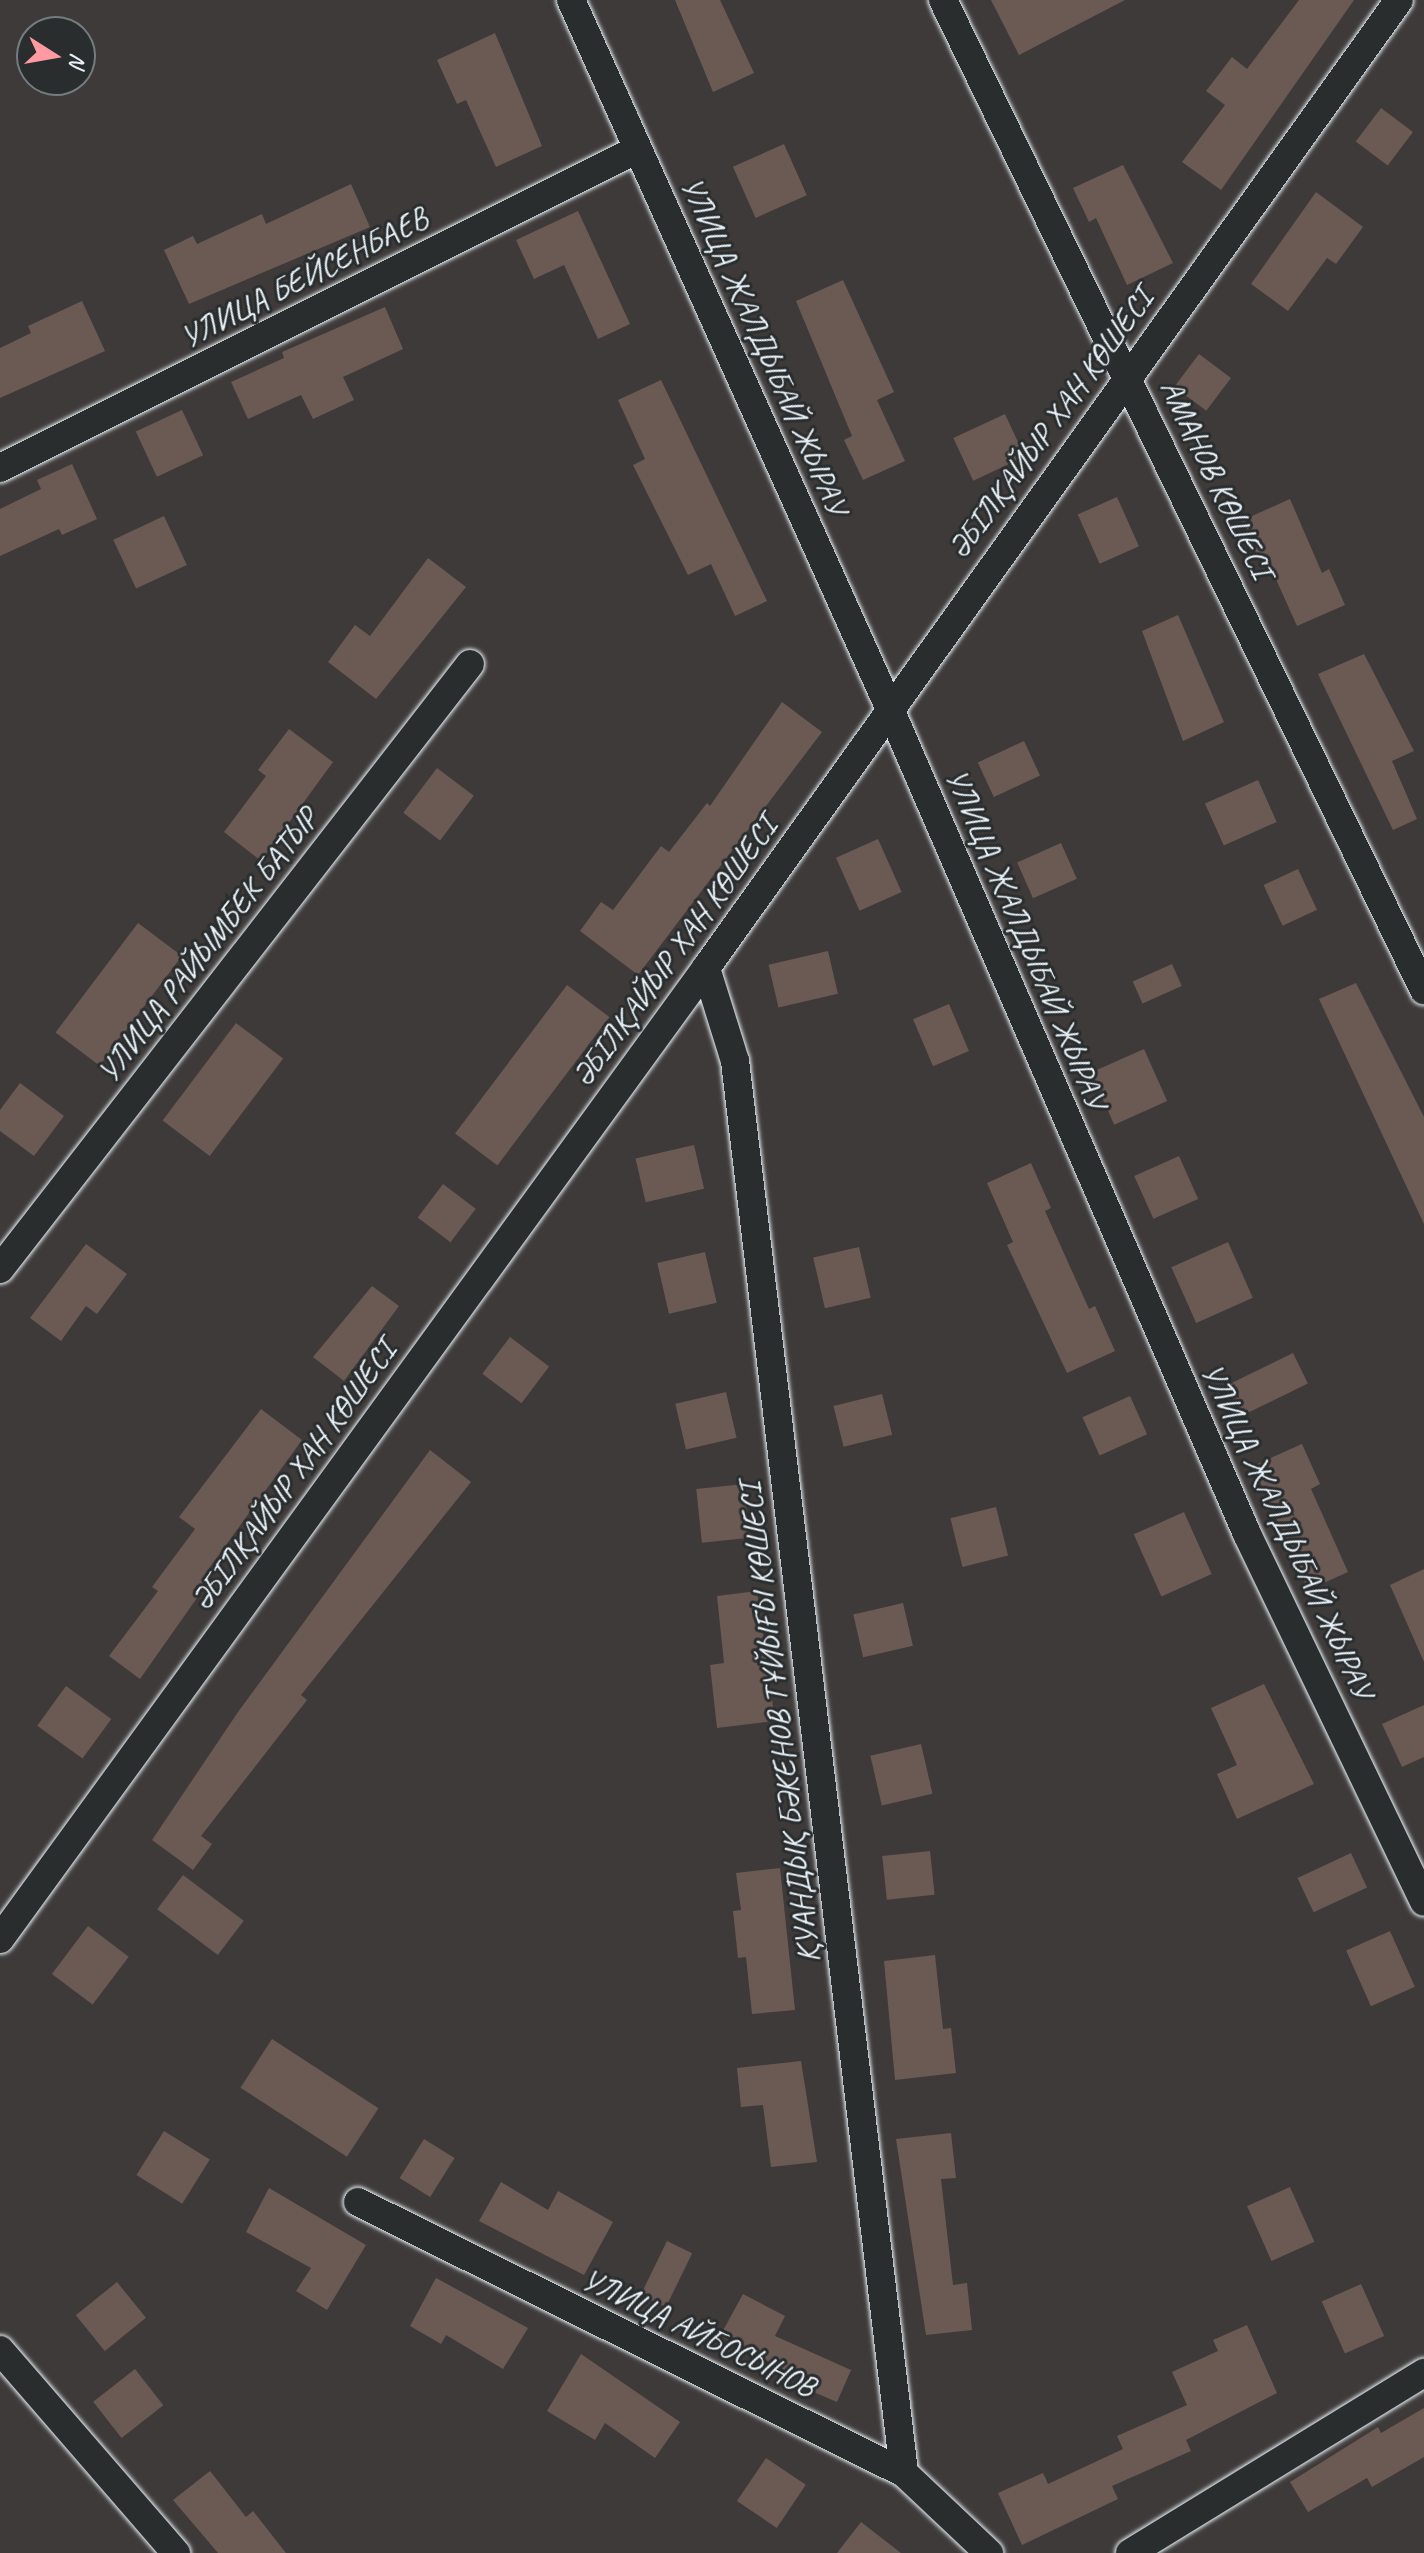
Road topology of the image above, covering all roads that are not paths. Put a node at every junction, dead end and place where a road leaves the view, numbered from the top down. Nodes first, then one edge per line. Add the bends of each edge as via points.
1 (571, 0) edge
2 (943, 0) edge
3 (1399, 0) edge
4 (638, 149) junction
5 (1128, 374) junction
6 (0, 468) edge
7 (470, 664) dead end
8 (890, 709) junction
9 (706, 968) junction
10 (1424, 990) edge
11 (0, 1269) edge
12 (1424, 1902) edge
13 (0, 1939) edge
14 (358, 2202) dead end
15 (0, 2350) edge
16 (1424, 2373) edge
17 (904, 2473) junction
18 (176, 2553) edge
19 (989, 2553) edge
20 (1130, 2553) edge

1 - 4 street, УЛИЦА ЖАЛДЫБАЙ ЖЫРАУ
2 - 5 street, АМАНОВ КӨШЕСІ
3 - 5 street, ӘБІЛҚАЙЫР ХАН КӨШЕСІ
4 - 6 street, УЛИЦА БЕЙСЕНБАЕВ
4 - 8 street, УЛИЦА ЖАЛДЫБАЙ ЖЫРАУ
5 - 8 street, ӘБІЛҚАЙЫР ХАН КӨШЕСІ
5 - 10 street, АМАНОВ КӨШЕСІ
7 - 11 street, УЛИЦА РАЙЫМБЕК БАТЫР
8 - 9 street, ӘБІЛҚАЙЫР ХАН КӨШЕСІ
8 - 12 street, УЛИЦА ЖАЛДЫБАЙ ЖЫРАУ via 1247,1534
9 - 13 street, ӘБІЛҚАЙЫР ХАН КӨШЕСІ
9 - 17 street, ҚУАНДЫҚ БӘКЕНОВ ТҰЙЫҒЫ КӨШЕСІ via 735,1061
14 - 17 street, УЛИЦА АЙБОСЫНОВ
15 - 18 street
16 - 20 street
17 - 19 street, УЛИЦА АЙБОСЫНОВ

